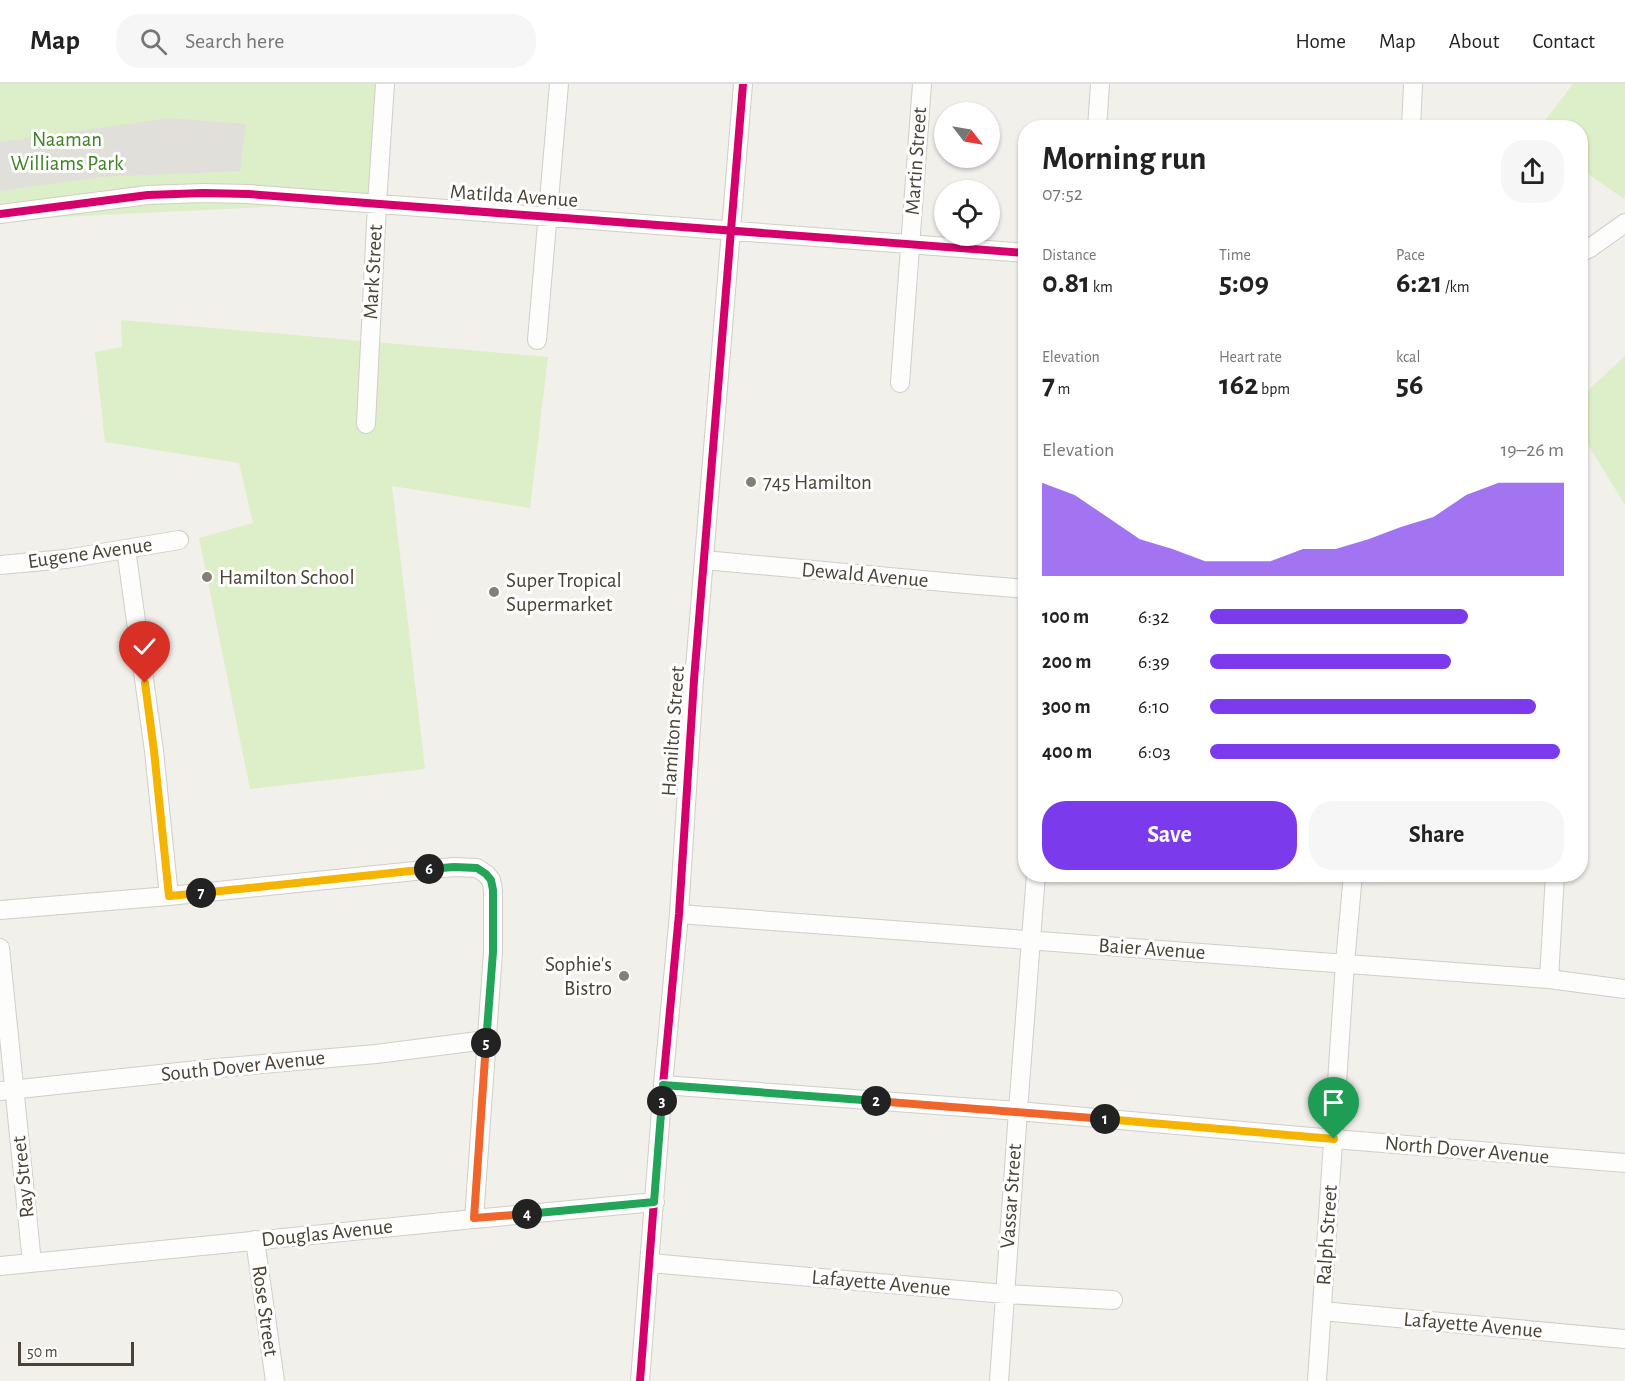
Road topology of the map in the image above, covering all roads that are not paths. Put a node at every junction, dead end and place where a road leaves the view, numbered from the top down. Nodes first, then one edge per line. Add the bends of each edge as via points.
1 (385, 84) edge
2 (559, 84) edge
3 (743, 84) edge
4 (922, 84) edge
5 (1100, 84) edge
6 (1413, 84) edge
7 (1098, 120) edge
8 (1411, 120) edge
9 (377, 204) junction
10 (0, 214) edge
11 (548, 217) junction
12 (1625, 224) edge
13 (730, 231) junction
14 (910, 245) junction
15 (1588, 249) edge
16 (1018, 252) edge
17 (537, 340) dead end
18 (900, 382) dead end
19 (366, 424) dead end
20 (180, 540) dead end
21 (126, 549) junction
22 (704, 560) junction
23 (0, 565) edge
24 (1018, 588) edge
25 (1035, 882) edge
26 (1352, 882) edge
27 (1555, 882) edge
28 (169, 896) junction
29 (0, 910) edge
30 (679, 914) junction
31 (1031, 940) junction
32 (0, 948) edge
33 (1345, 963) junction
34 (1549, 979) junction
35 (1625, 988) edge
36 (486, 1040) junction
37 (663, 1085) junction
38 (7, 1091) edge
39 (1018, 1111) junction
40 (1334, 1139) junction
41 (1625, 1163) edge
42 (654, 1202) junction
43 (474, 1218) junction
44 (255, 1240) junction
45 (32, 1263) junction
46 (650, 1263) junction
47 (0, 1266) edge
48 (1005, 1294) junction
49 (1113, 1300) dead end
50 (1322, 1311) junction
51 (1625, 1339) edge
52 (274, 1381) edge
53 (636, 1381) edge
54 (999, 1381) edge
55 (1317, 1381) edge

1 - 9 street, Mark Street
2 - 11 street
3 - 13 street, Hamilton Street
4 - 14 street, Martin Street
5 - 7 street
6 - 8 street
9 - 10 street, Matilda Avenue via 203,193 147,195
9 - 11 street, Matilda Avenue
9 - 19 street, Mark Street
11 - 13 street, Matilda Avenue
11 - 17 street
12 - 15 street
13 - 14 street, Matilda Avenue
13 - 22 street, Hamilton Street
14 - 16 street, Matilda Avenue
14 - 18 street, Martin Street
20 - 21 street, Eugene Avenue
21 - 23 street, Eugene Avenue
21 - 28 street
22 - 24 street, Dewald Avenue
22 - 30 street, Hamilton Street
25 - 31 street, Vassar Street
26 - 33 street, Ralph Street
27 - 34 street
28 - 29 street
28 - 36 street via 454,867 477,868 491,880 493,890
30 - 31 street, Baier Avenue
30 - 37 street, Hamilton Street
31 - 33 street, Baier Avenue
31 - 39 street, Vassar Street
32 - 38 street, Ray Street
33 - 34 street, Baier Avenue
33 - 40 street, Ralph Street
34 - 35 street, Baier Avenue
36 - 38 street, South Dover Avenue
36 - 43 street
37 - 39 street, North Dover Avenue
37 - 42 street, Hamilton Street
38 - 45 street, Ray Street
39 - 40 street, North Dover Avenue
39 - 48 street, Vassar Street
40 - 41 street, North Dover Avenue
40 - 50 street, Ralph Street
42 - 43 street, Douglas Avenue
42 - 46 street, Hamilton Street
43 - 44 street, Douglas Avenue
44 - 45 street, Douglas Avenue
44 - 52 street, Rose Street
45 - 47 street, Douglas Avenue
46 - 48 street, Lafayette Avenue
46 - 53 street, Hamilton Street
48 - 49 street, Lafayette Avenue
48 - 54 street, Vassar Street
50 - 51 street, Lafayette Avenue
50 - 55 street, Ralph Street

